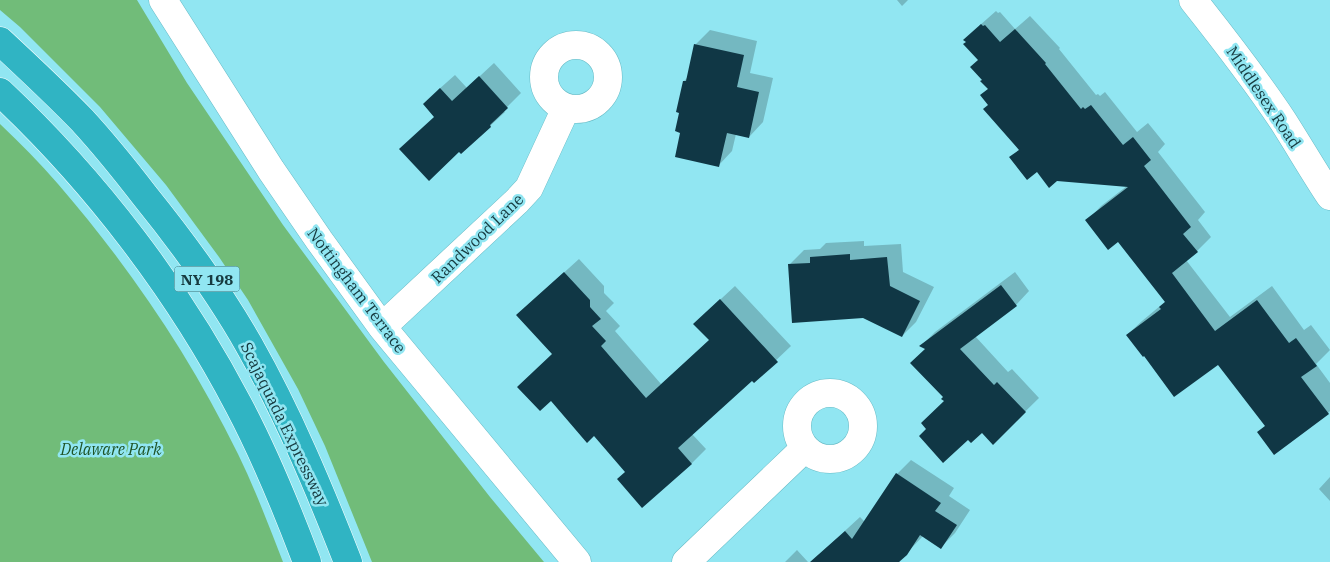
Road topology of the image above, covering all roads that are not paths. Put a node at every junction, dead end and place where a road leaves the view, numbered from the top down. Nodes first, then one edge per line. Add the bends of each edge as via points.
1 (164, 0) edge
2 (1193, 0) edge
3 (0, 41) edge
4 (0, 92) edge
5 (566, 108) dead end
6 (1320, 161) edge
7 (1330, 196) edge
8 (382, 327) junction
9 (804, 449) dead end
10 (307, 562) edge
11 (348, 562) edge
12 (577, 562) edge
13 (686, 562) edge

1 - 8 street, Nottingham Terrace via 271,170
2 - 6 street, Middlesex Road via 1233,50 1283,122
3 - 11 highway, Scajaquada Expressway / NY 198 via 82,121 124,168 220,298 274,393
4 - 10 highway, Scajaquada Expressway / NY 198 via 90,187 124,228 186,316 239,406
5 - 8 street, Randwood Lane via 529,188
6 - 7 street, Middlesex Road
8 - 12 street, Nottingham Terrace
9 - 13 street

